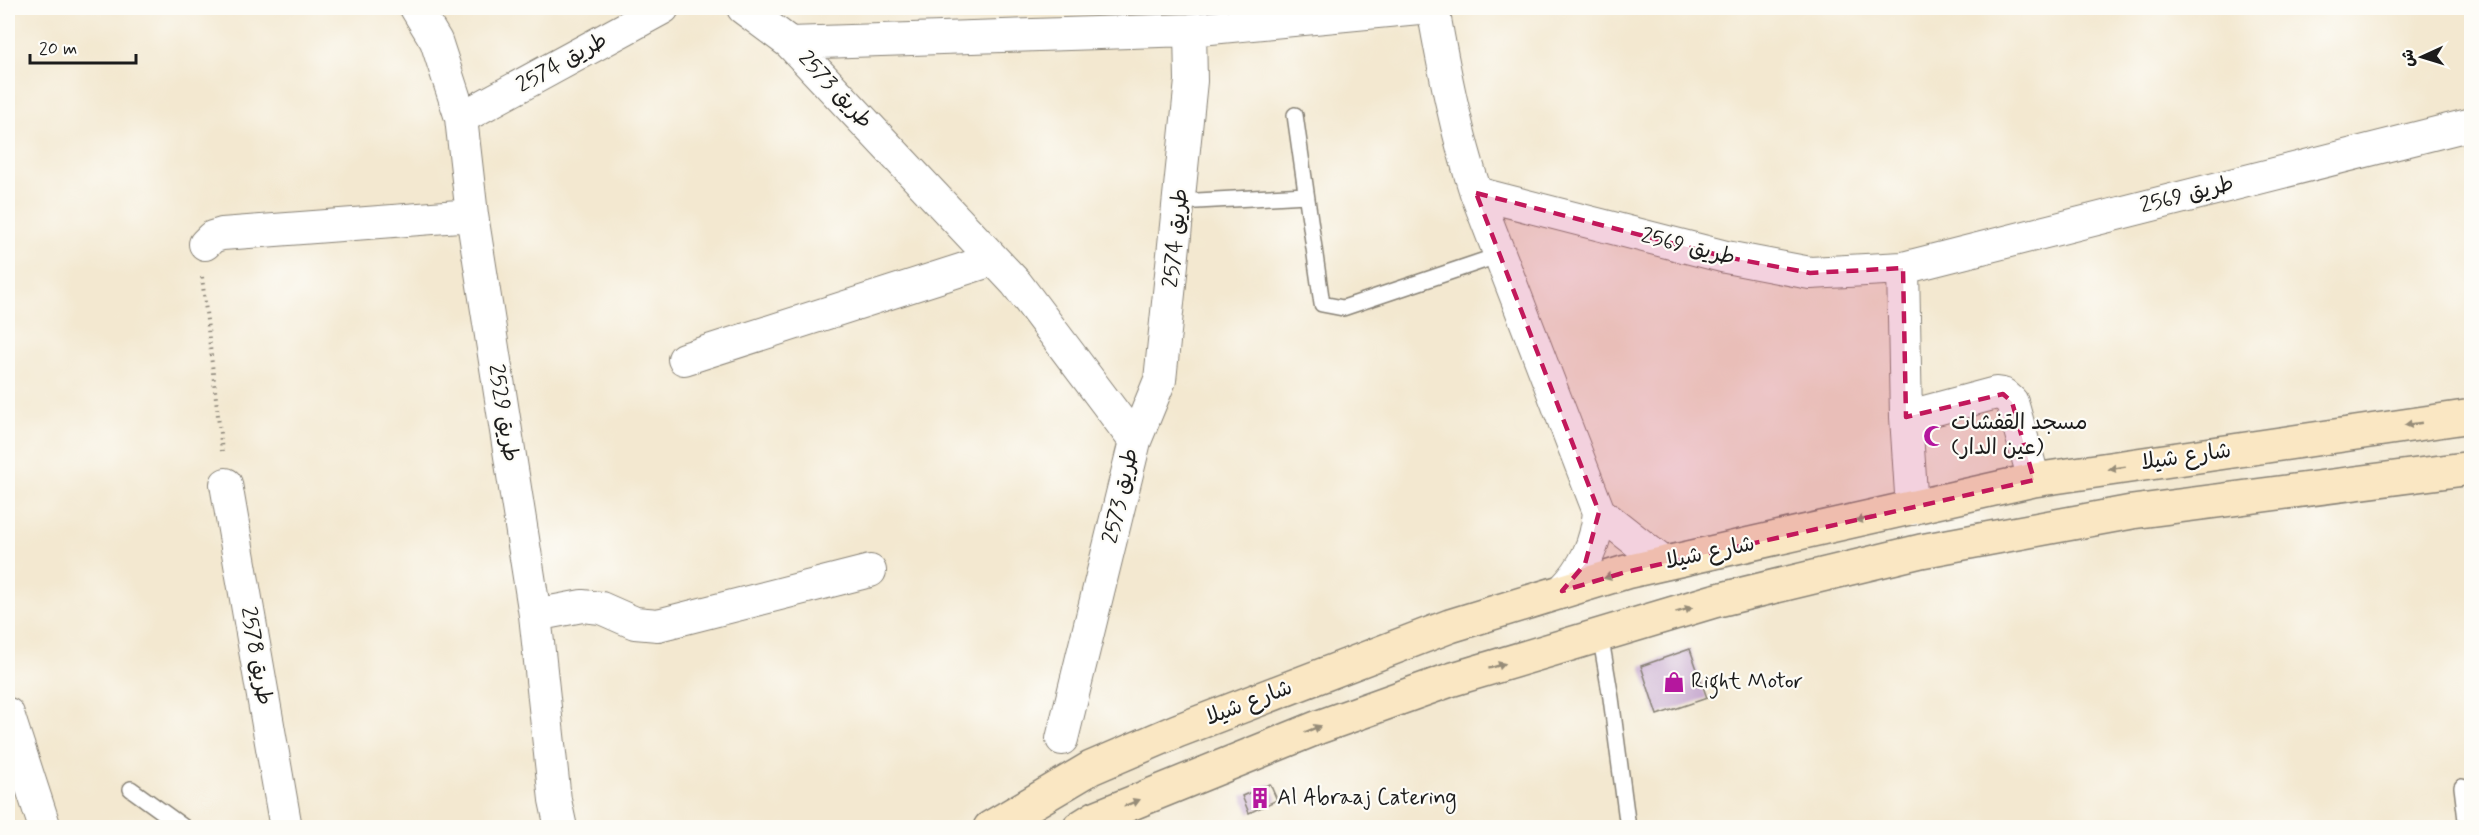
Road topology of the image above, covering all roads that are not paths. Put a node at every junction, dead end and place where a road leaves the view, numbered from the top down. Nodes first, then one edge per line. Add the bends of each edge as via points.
1 (416, 8) edge
2 (663, 8) edge
3 (743, 8) edge
4 (1419, 8) edge
5 (1433, 8) edge
6 (1364, 11) edge
7 (1190, 30) junction
8 (790, 43) junction
9 (1295, 116) dead end
10 (461, 118) junction
11 (2472, 124) edge
12 (1476, 193) junction
13 (1306, 195) junction
14 (1179, 202) junction
15 (472, 215) junction
16 (205, 244) road end
17 (1500, 255) junction
18 (992, 260) junction
19 (1903, 268) junction
20 (684, 359) dead end
21 (2472, 416) edge
22 (1906, 417) junction
23 (1136, 441) junction
24 (2472, 468) edge
25 (2034, 480) junction
26 (226, 484) road end
27 (1912, 509) junction
28 (1599, 512) junction
29 (1664, 563) junction
30 (870, 571) dead end
31 (1562, 591) junction
32 (535, 615) junction
33 (1600, 634) junction
34 (8, 714) edge
35 (1062, 739) dead end
36 (2462, 787) dead end
37 (131, 789) dead end
38 (45, 828) edge
39 (185, 828) edge
40 (286, 828) edge
41 (561, 828) edge
42 (990, 828) edge
43 (1079, 828) edge
44 (1628, 828) edge
45 (2467, 828) edge

1 - 10 street, طريق 2529 via 436,41
2 - 10 street, طريق 2574
3 - 8 street, طريق 2573
4 - 6 street
5 - 12 street via 1452,108
6 - 7 street
7 - 8 street
7 - 14 street, طريق 2574 via 1191,81
8 - 18 street, طريق 2573
9 - 13 lane
10 - 15 street, طريق 2529
11 - 19 street, طريق 2569
12 - 17 street
12 - 19 street, طريق 2569 via 1726,257 1810,273
13 - 14 lane
13 - 17 lane via 1322,303 1343,308
14 - 23 street, طريق 2574 via 1160,380
15 - 16 street via 222,234
15 - 32 street, طريق 2529
17 - 28 street
18 - 20 street
18 - 23 street, طريق 2573 via 1039,311
19 - 22 street
21 -> 25 main road, شارع شيلا
22 - 25 street via 2003,394 2012,402
22 - 27 street
23 - 35 street, طريق 2573
33 -> 24 main road, شارع شيلا via 1713,601 1920,551 2132,512
25 - 27 main road, شارع شيلا
26 - 40 street, طريق 2578
27 -> 29 main road, شارع شيلا
28 - 29 street
28 - 31 street via 1593,547 1575,578
29 -> 31 main road, شارع شيلا
30 - 32 street via 658,625 635,623 582,606
31 - 42 main road, شارع شيلا via 1450,626 1177,731 1091,768
32 - 41 street, طريق 2529
43 -> 33 main road, شارع شيلا via 1318,727 1450,680
33 - 44 lane
34 - 38 street
36 - 45 lane
37 - 39 lane

